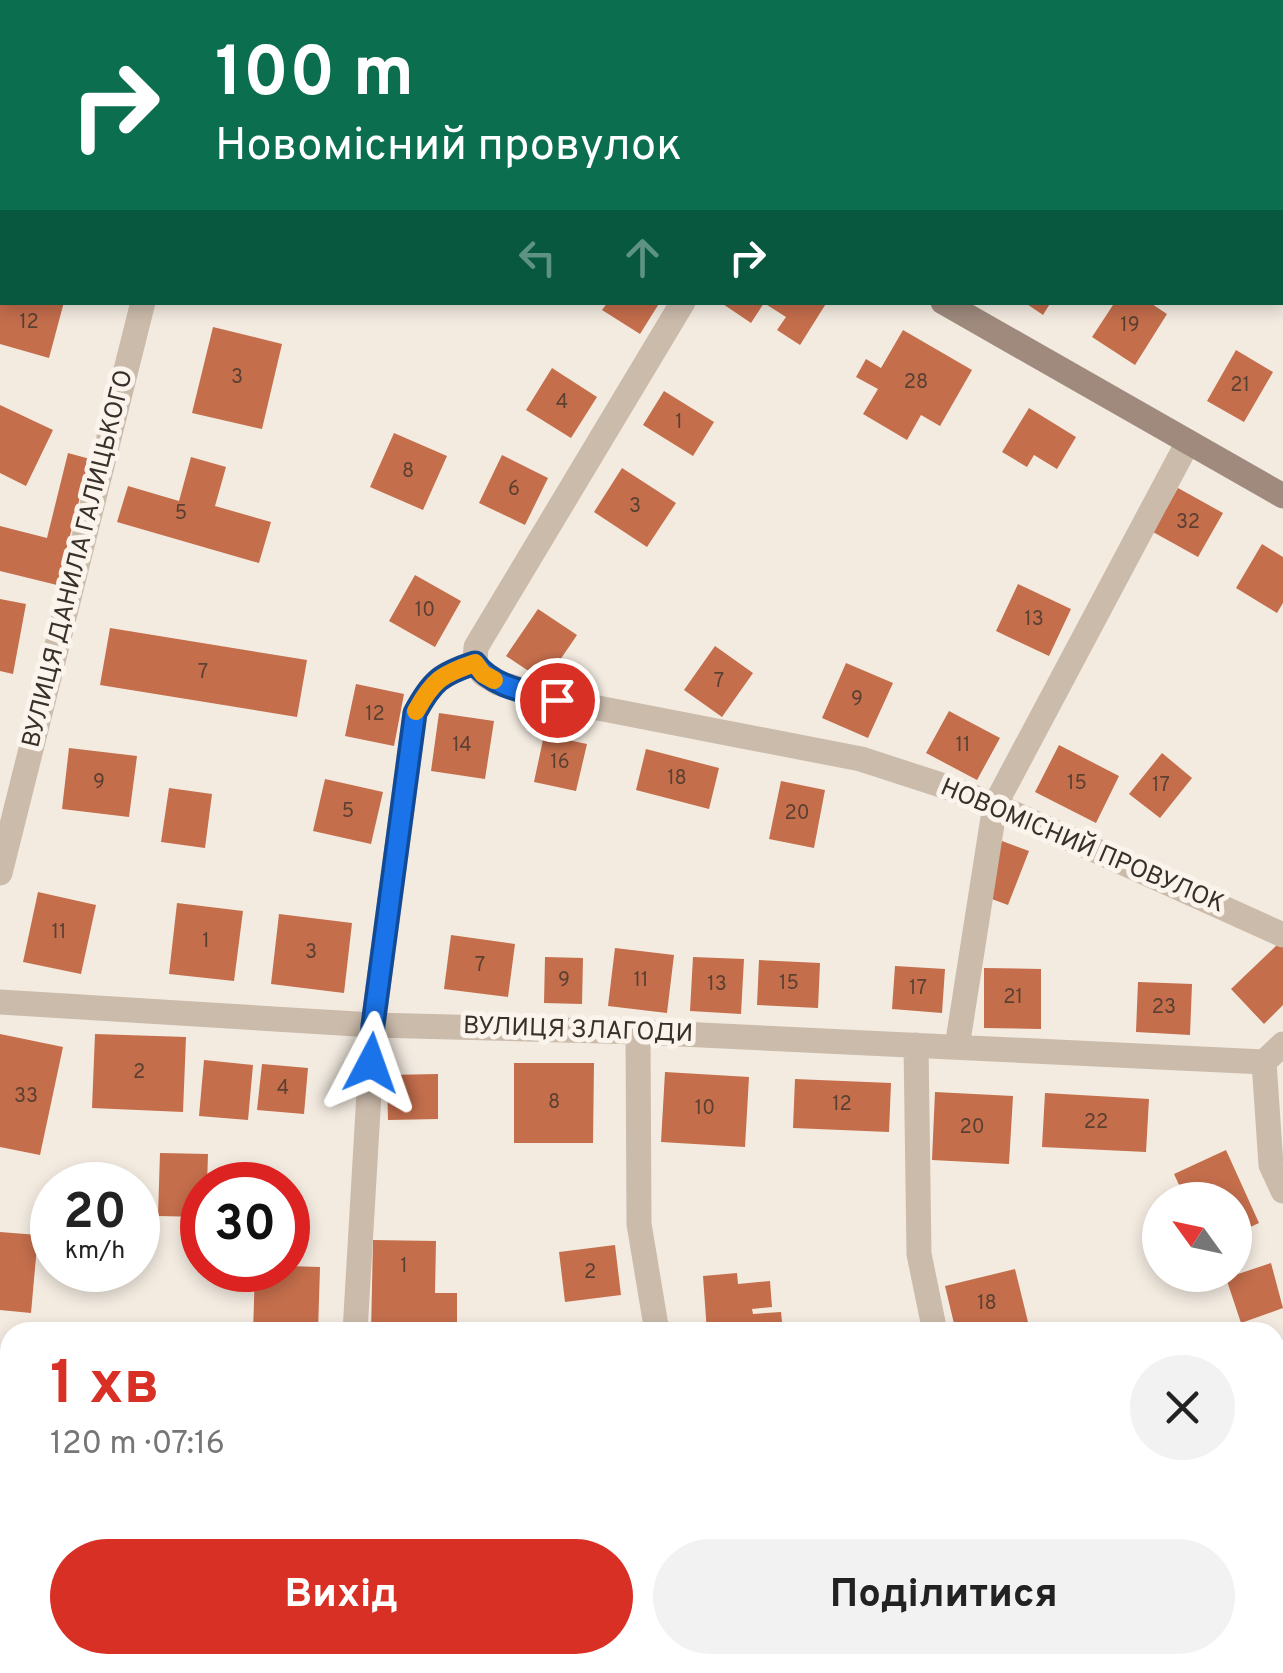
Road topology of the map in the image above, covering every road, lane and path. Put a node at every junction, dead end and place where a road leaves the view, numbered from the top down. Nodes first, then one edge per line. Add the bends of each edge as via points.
1 (142, 305) edge
2 (681, 305) edge
3 (947, 305) edge
4 (1188, 442) junction
5 (1283, 496) edge
6 (475, 663) junction
7 (995, 805) junction
8 (0, 873) edge
9 (1283, 935) edge
10 (0, 1002) edge
11 (373, 1025) junction
12 (638, 1032) junction
13 (1283, 1044) edge
14 (916, 1046) junction
15 (957, 1047) junction
16 (1264, 1062) junction
17 (1283, 1191) edge
18 (356, 1322) edge
19 (655, 1322) edge
20 (933, 1322) edge

1 - 8 street, ВУЛИЦЯ ДАНИЛА ГАЛИЦЬКОГО
2 - 6 street via 476,647
3 - 4 main road
4 - 5 main road
4 - 7 street
6 - 7 street, НОВОМІСНИЙ ПРОВУЛОК via 498,683 557,700 861,759
6 - 11 street via 446,672 415,713
7 - 9 street, НОВОМІСНИЙ ПРОВУЛОК
7 - 15 street
10 - 11 street, ВУЛИЦЯ ЗЛАГОДИ
11 - 12 street, ВУЛИЦЯ ЗЛАГОДИ
11 - 18 street
12 - 14 street, ВУЛИЦЯ ЗЛАГОДИ
12 - 19 street via 639,1224
13 - 16 street
14 - 15 street, ВУЛИЦЯ ЗЛАГОДИ
14 - 20 street via 919,1254
15 - 16 street, ВУЛИЦЯ ЗЛАГОДИ
16 - 17 street via 1271,1165

